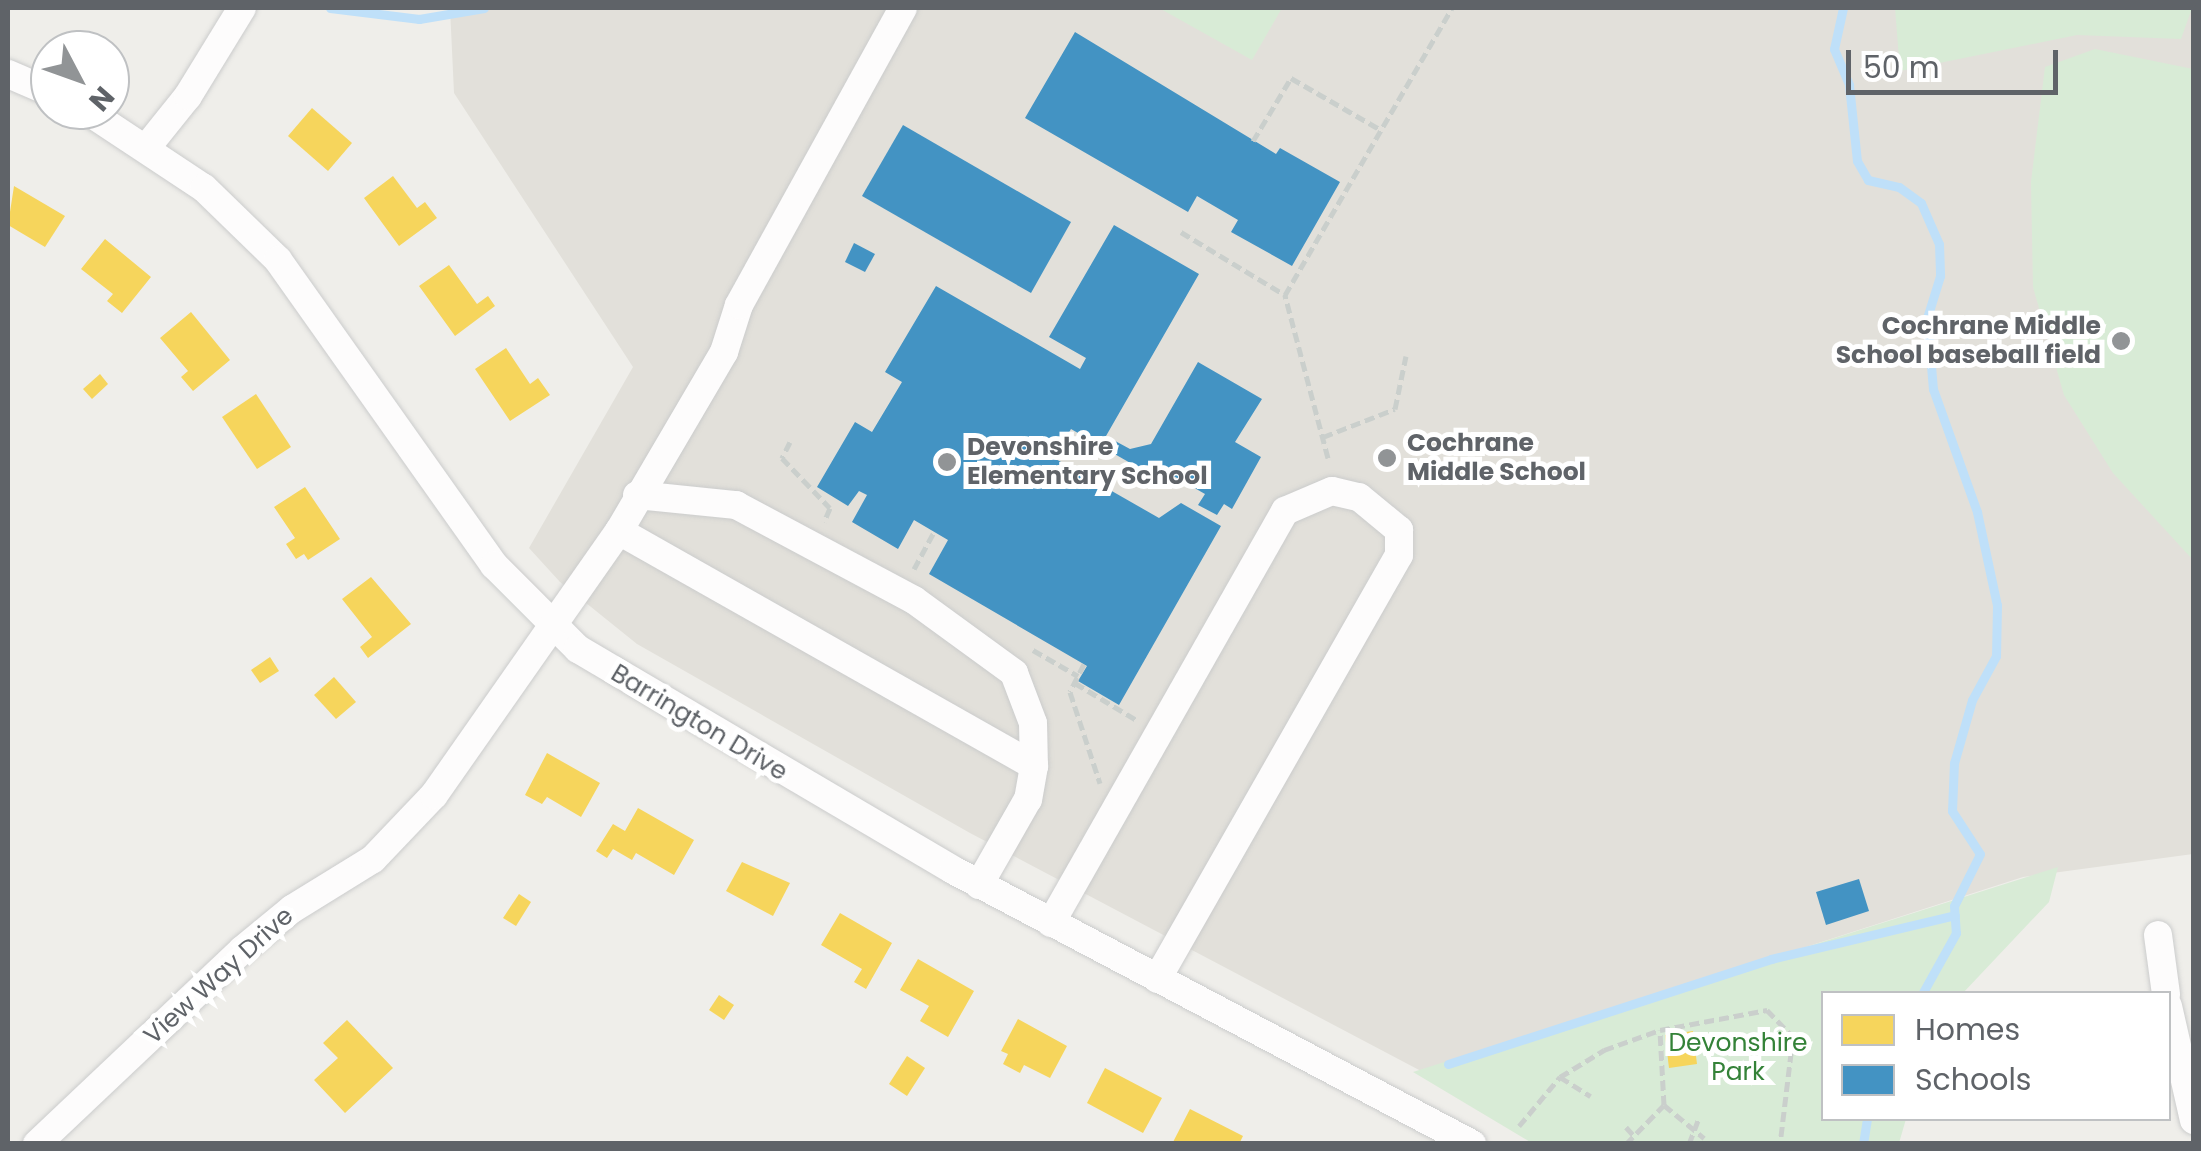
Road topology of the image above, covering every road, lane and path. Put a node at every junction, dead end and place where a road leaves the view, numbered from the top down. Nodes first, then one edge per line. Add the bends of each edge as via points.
1 (242, 8) edge
2 (903, 8) edge
3 (1452, 8) edge
4 (119, 130) edge
5 (1380, 130) junction
6 (1253, 141) dead end
7 (147, 147) junction
8 (1180, 232) dead end
9 (1286, 295) junction
10 (1406, 356) dead end
11 (1322, 437) junction
12 (790, 442) dead end
13 (1328, 458) dead end
14 (637, 496) junction
15 (822, 526) dead end
16 (619, 531) junction
17 (934, 532) dead end
18 (909, 578) dead end
19 (554, 628) junction
20 (1084, 664) dead end
21 (1075, 683) junction
22 (1131, 718) dead end
23 (1034, 766) junction
24 (1104, 796) dead end
25 (980, 885) junction
26 (1052, 923) junction
27 (2158, 935) dead end
28 (1157, 979) junction
29 (2166, 991) edge
30 (2171, 1019) edge
31 (1660, 1030) junction
32 (1560, 1077) junction
33 (1590, 1096) dead end
34 (1664, 1105) junction
35 (1698, 1120) dead end
36 (2194, 1120) edge
37 (1520, 1126) dead end
38 (1626, 1127) dead end
39 (1696, 1133) junction
40 (1635, 1137) junction
41 (1704, 1138) dead end
42 (1471, 1143) edge
43 (37, 1144) edge
44 (1626, 1144) edge
45 (1689, 1144) edge
46 (1780, 1144) edge

1 - 7 street via 188,96
2 - 14 street, View Way Drive via 739,305 724,352
3 - 5 path
4 - 7 street, Barrington Drive
5 - 6 path via 1291,78
5 - 9 path
7 - 19 street, Barrington Drive via 204,188 278,260 452,510
8 - 9 path
9 - 11 path
10 - 11 path via 1395,409
11 - 13 path
12 - 15 path via 782,458 830,508
14 - 16 street, View Way Drive
14 - 23 street via 736,505 914,600 1014,673 1033,722
16 - 19 street, View Way Drive
16 - 23 street
17 - 18 path
19 - 25 street, Barrington Drive via 678,713
19 - 43 street, View Way Drive via 407,828 242,950
20 - 21 path
21 - 22 path
21 - 24 path via 1070,692
23 - 25 street via 1028,799
25 - 26 street, Barrington Drive
26 - 28 street, Barrington Drive
26 - 28 street via 1285,511 1332,491 1359,497 1398,530 1400,556
27 - 29 street
28 - 42 street, Barrington Drive
30 - 36 street
31 - 32 path via 1604,1050
31 - 34 path
31 - 46 path via 1729,1022 1756,1010 1778,1016 1794,1049
32 - 33 path
32 - 37 path
34 - 39 path
34 - 40 path
35 - 39 path
38 - 40 path
39 - 41 path
39 - 45 path
40 - 44 path

